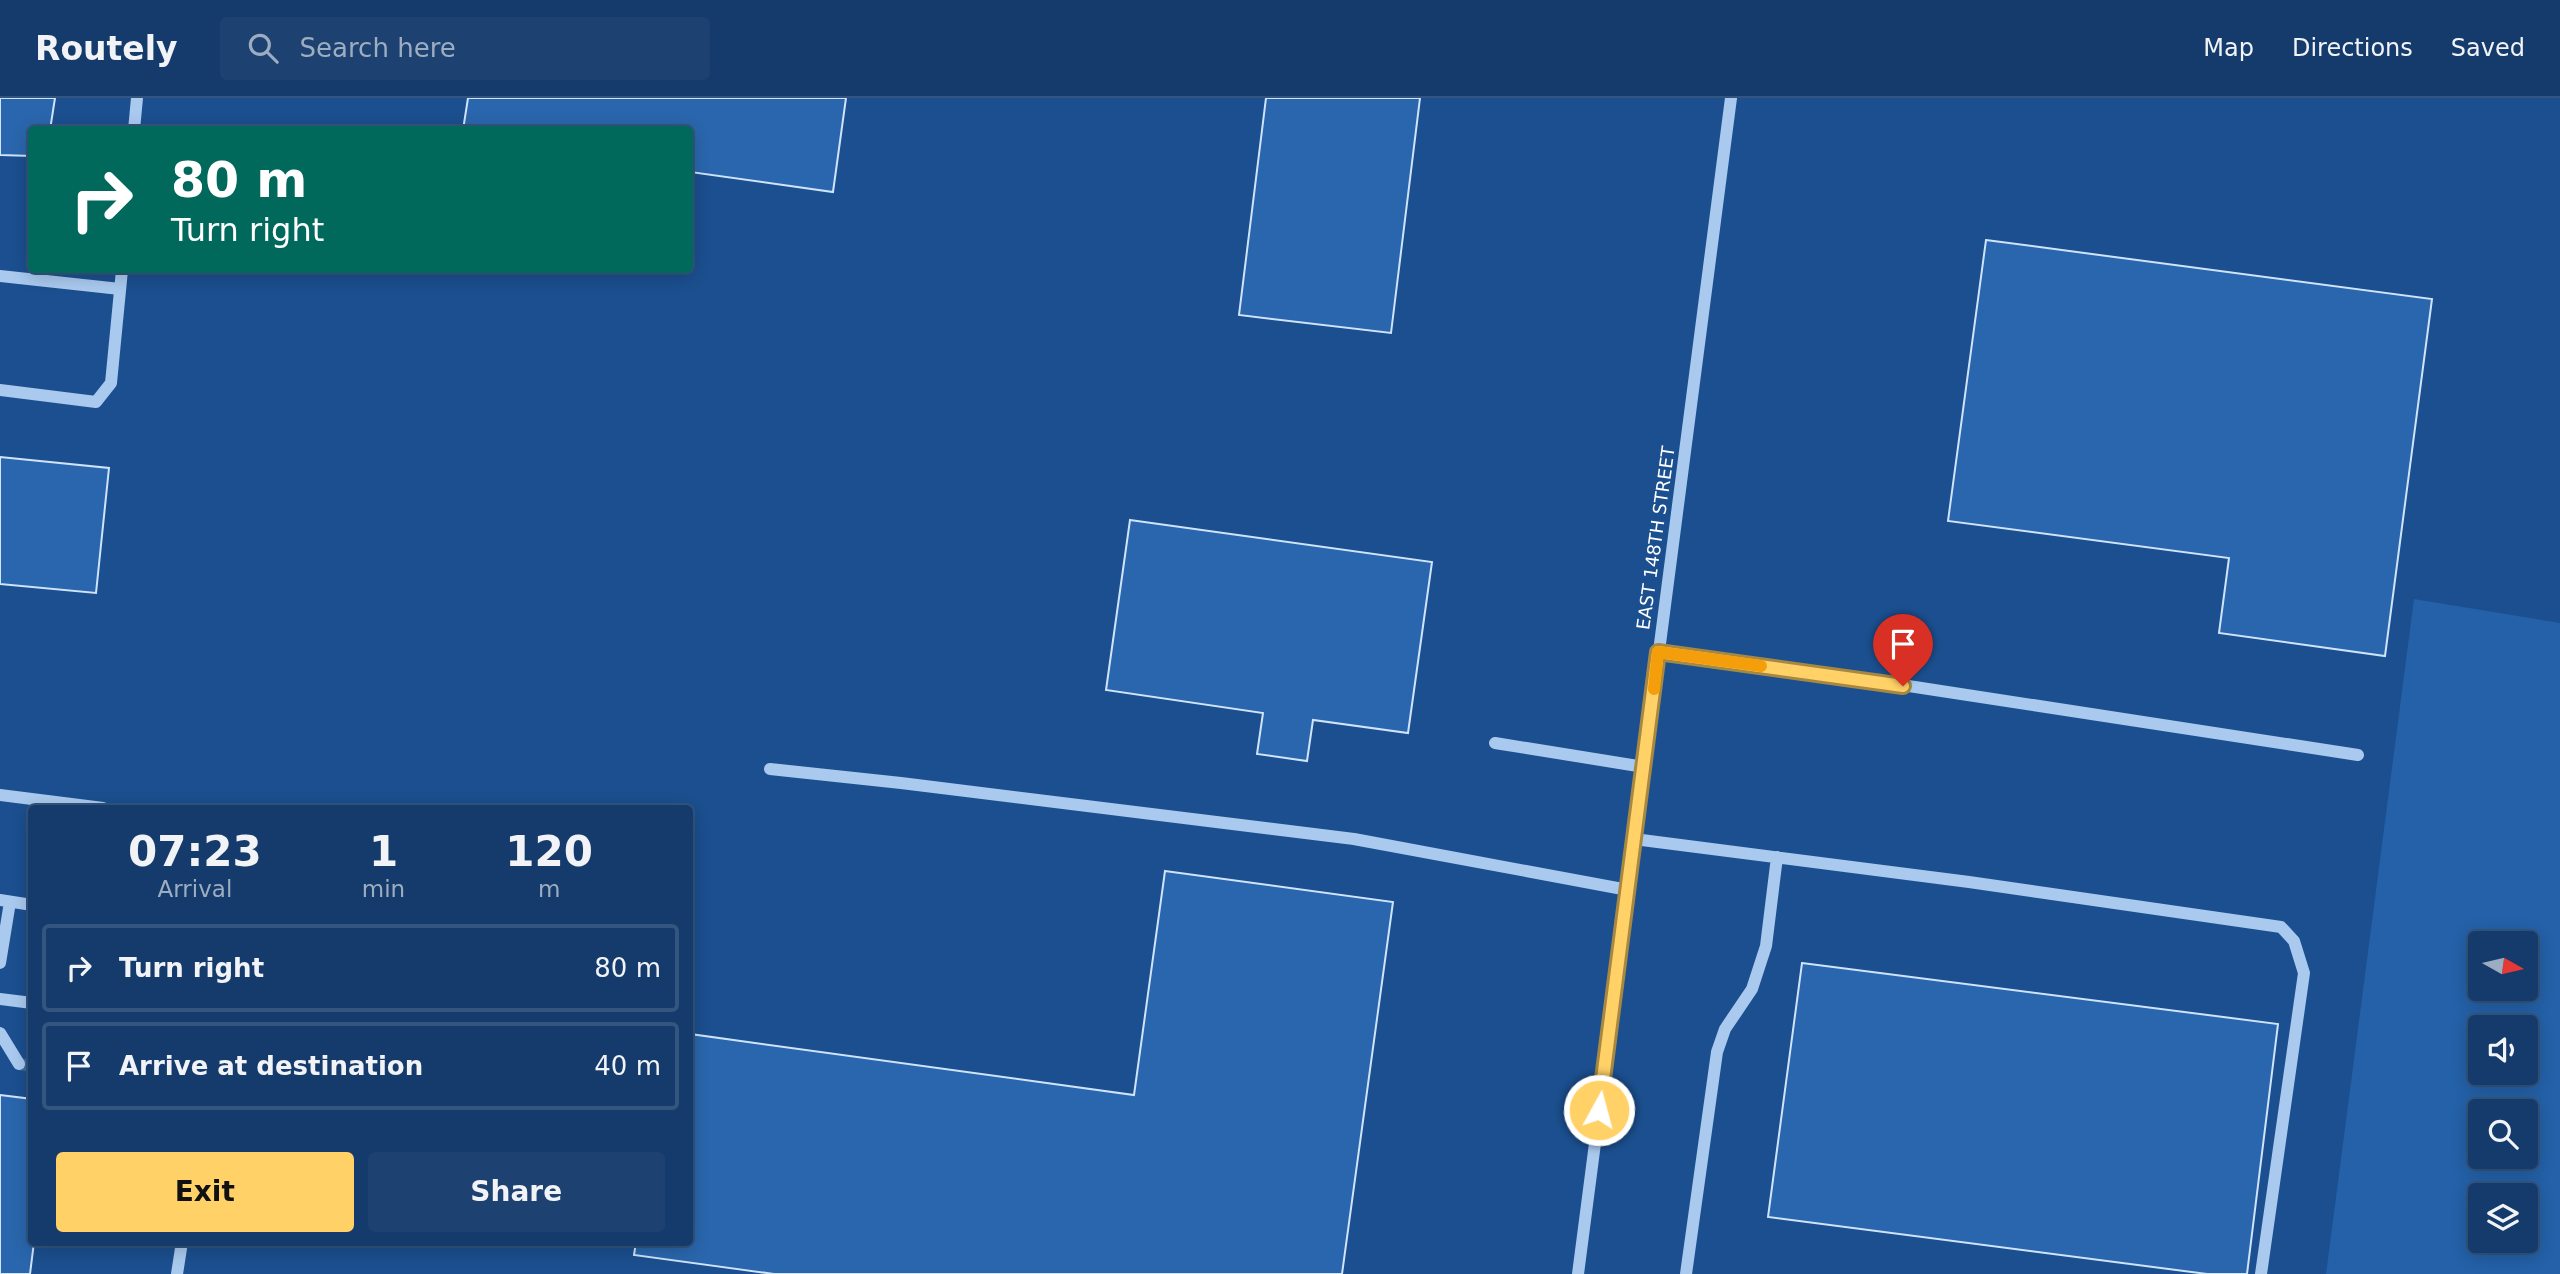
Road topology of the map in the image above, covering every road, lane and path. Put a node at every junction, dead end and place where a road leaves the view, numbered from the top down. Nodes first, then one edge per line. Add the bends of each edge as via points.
1 (137, 98) edge
2 (1731, 98) edge
3 (134, 126) edge
4 (121, 273) edge
5 (0, 276) edge
6 (120, 289) junction
7 (0, 390) edge
8 (1658, 652) junction
9 (1495, 743) dead end
10 (2358, 755) dead end
11 (1644, 766) junction
12 (770, 769) dead end
13 (0, 795) edge
14 (79, 805) edge
15 (1634, 839) junction
16 (1777, 857) junction
17 (1628, 890) junction
18 (5, 901) edge
19 (28, 904) edge
20 (0, 962) edge
21 (0, 999) edge
22 (28, 1002) edge
23 (0, 1033) edge
24 (19, 1064) dead end
25 (181, 1246) edge
26 (177, 1274) edge
27 (1577, 1274) edge
28 (1686, 1274) edge
29 (2261, 1274) edge

1 - 3 street
2 - 8 street, EAST 148TH STREET
4 - 6 street
5 - 6 street
6 - 7 street via 111,383 96,402
8 - 10 street
8 - 11 street, EAST 148TH STREET
9 - 11 street
11 - 15 street, EAST 148TH STREET
12 - 17 street via 1354,839
13 - 14 street
15 - 16 street
15 - 17 street, EAST 148TH STREET
16 - 28 street via 1766,946 1752,989 1725,1029 1717,1052
16 - 29 street via 2281,926 2294,941 2304,973
17 - 27 street, EAST 148TH STREET
18 - 19 street
18 - 20 street
21 - 22 street
23 - 24 street
25 - 26 street

